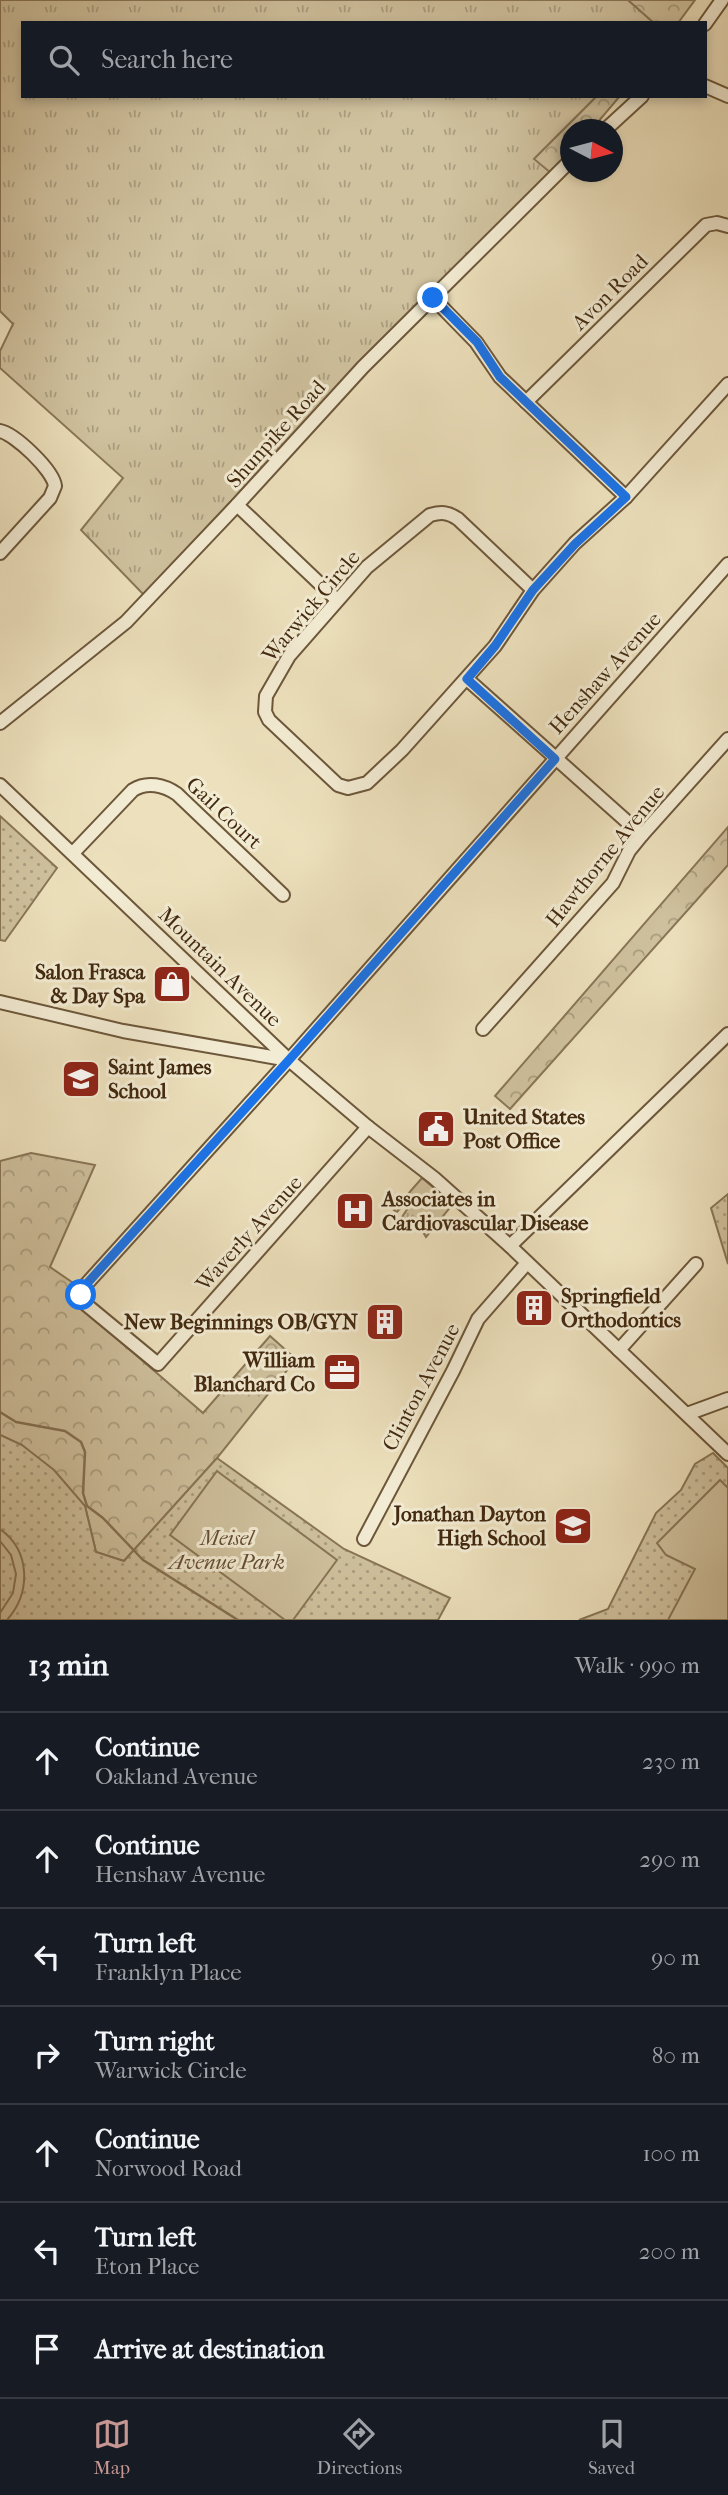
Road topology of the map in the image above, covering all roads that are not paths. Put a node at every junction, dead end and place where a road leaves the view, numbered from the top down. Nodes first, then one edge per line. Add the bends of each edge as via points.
1 (722, 0) edge
2 (707, 21) edge
3 (707, 87) edge
4 (728, 96) edge
5 (640, 98) edge
6 (617, 119) edge
7 (560, 171) edge
8 (728, 226) edge
9 (433, 298) junction
10 (728, 384) edge
11 (526, 402) junction
12 (0, 431) edge
13 (626, 497) junction
14 (237, 505) junction
15 (0, 554) edge
16 (728, 564) edge
17 (533, 590) junction
18 (337, 600) junction
19 (467, 679) junction
20 (0, 723) edge
21 (728, 739) edge
22 (555, 759) junction
23 (0, 785) edge
24 (642, 835) junction
25 (73, 853) junction
26 (283, 895) dead end
27 (0, 1002) edge
28 (483, 1028) dead end
29 (728, 1034) edge
30 (289, 1060) junction
31 (368, 1127) junction
32 (510, 1246) junction
33 (527, 1263) junction
34 (696, 1264) dead end
35 (620, 1350) junction
36 (158, 1364) joint
37 (728, 1399) edge
38 (687, 1414) junction
39 (728, 1454) edge
40 (364, 1539) dead end

1 - 2 street
3 - 4 street
5 - 6 street
7 - 9 street, Shunpike Road
8 - 11 street, Avon Road via 706,225
9 - 11 street
9 - 14 street, Shunpike Road
10 - 13 street
11 - 13 street
12 - 15 street via 15,438 50,473 55,486 50,498
13 - 17 street
14 - 18 street
14 - 20 street, Shunpike Road via 126,622
16 - 22 street, Henshaw Avenue
17 - 18 street, Warwick Circle via 458,519 439,512 391,545
17 - 19 street, Warwick Circle
18 - 19 street, Warwick Circle via 289,656 266,696 265,712 338,785 348,788 367,783
19 - 22 street
21 - 24 street, Hawthorne Avenue
22 - 24 street
22 - 30 street, Henshaw Avenue
23 - 25 street, Mountain Avenue
24 - 28 street, Hawthorne Avenue via 613,883
25 - 26 street, Gail Court via 133,790 162,786 177,794
25 - 30 street, Mountain Avenue
27 - 30 street via 123,1031
29 - 32 street
30 - 31 street, Mountain Avenue
30 - 36 street, Henshaw Avenue via 82,1289 83,1301
31 - 32 street, Mountain Avenue
31 - 36 street, Waverly Avenue
32 - 33 street, Mountain Avenue
33 - 35 street, Mountain Avenue
33 - 40 street, Clinton Avenue via 478,1319
34 - 35 street
35 - 38 street, Mountain Avenue
37 - 38 street
38 - 39 street, Mountain Avenue

